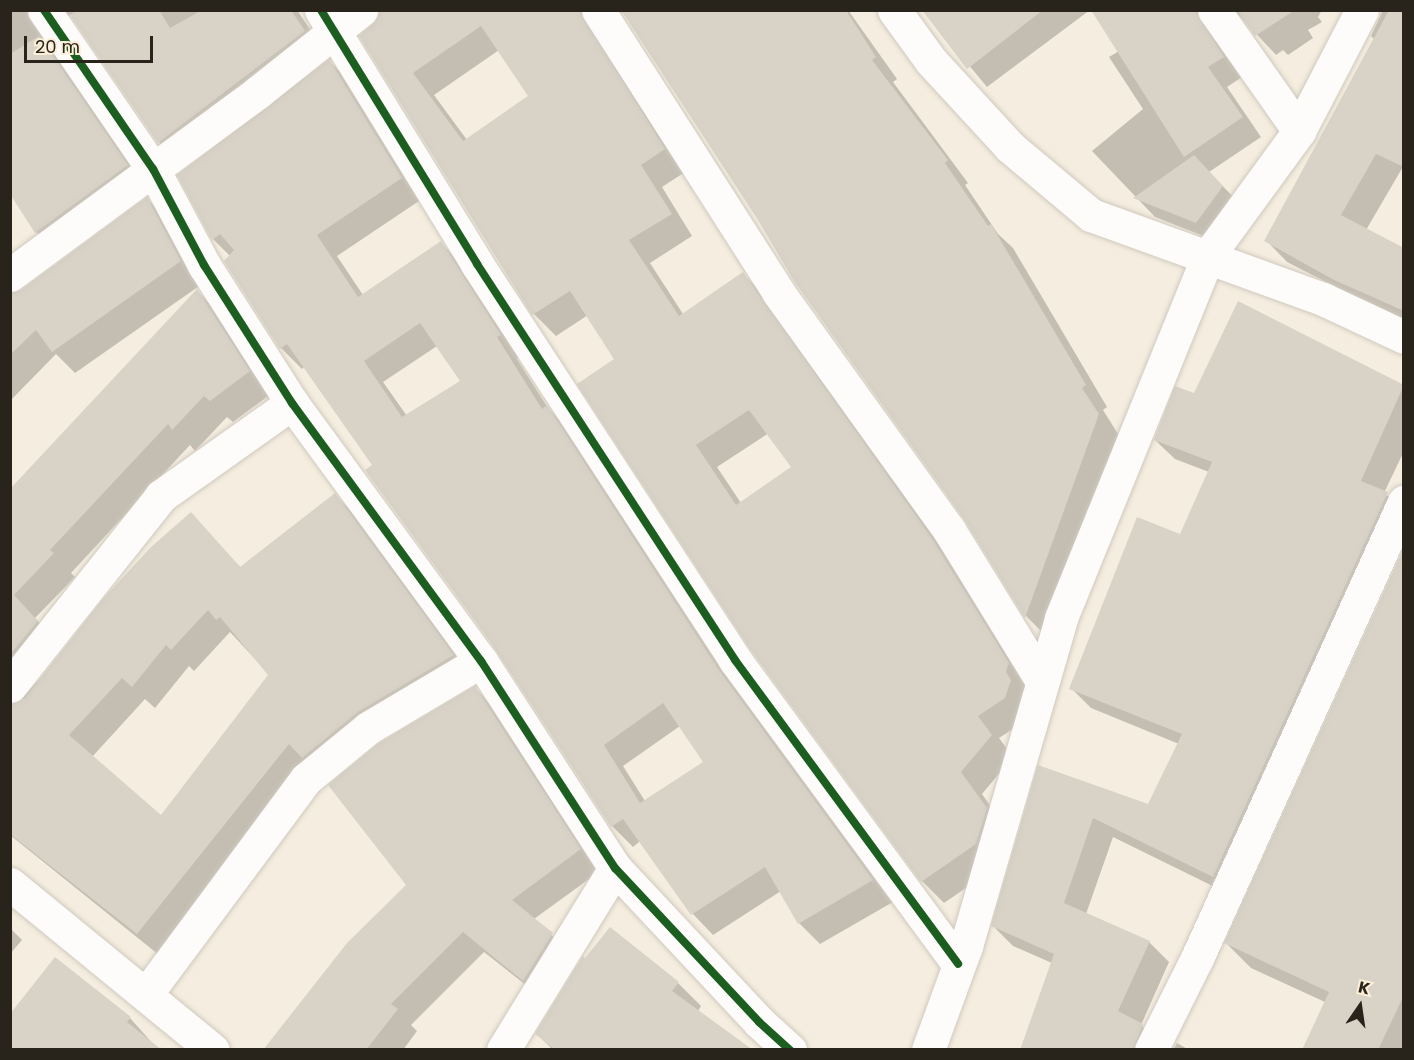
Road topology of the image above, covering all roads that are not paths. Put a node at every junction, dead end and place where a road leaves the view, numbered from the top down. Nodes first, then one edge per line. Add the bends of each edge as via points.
1 (44, 10) edge
2 (361, 10) edge
3 (597, 10) edge
4 (894, 10) edge
5 (1214, 10) edge
6 (1362, 10) edge
7 (327, 21) edge
8 (1299, 131) junction
9 (153, 169) junction
10 (1208, 256) junction
11 (10, 275) edge
12 (1404, 337) edge
13 (292, 403) junction
14 (1404, 501) edge
15 (481, 661) junction
16 (1042, 681) junction
17 (10, 686) edge
18 (615, 868) junction
19 (10, 884) edge
20 (958, 964) junction
21 (147, 993) junction
22 (213, 1050) edge
23 (503, 1050) edge
24 (789, 1050) edge
25 (928, 1050) edge
26 (1151, 1050) edge

1 - 9 street
2 - 7 street
3 - 16 street via 778,292 949,530
4 - 10 street via 931,61 1010,147 1091,215
5 - 8 street
6 - 8 street
7 - 9 street
7 - 20 street via 477,264 735,660
8 - 10 street
9 - 11 street
9 - 13 street via 204,266
10 - 12 street via 1323,299
10 - 16 street via 1061,618
13 - 15 street
13 - 17 street via 161,496
14 - 26 street via 1198,956
15 - 18 street
15 - 21 street via 368,728 306,779
16 - 20 street
18 - 23 street
18 - 24 street
19 - 21 street
20 - 25 street
21 - 22 street

